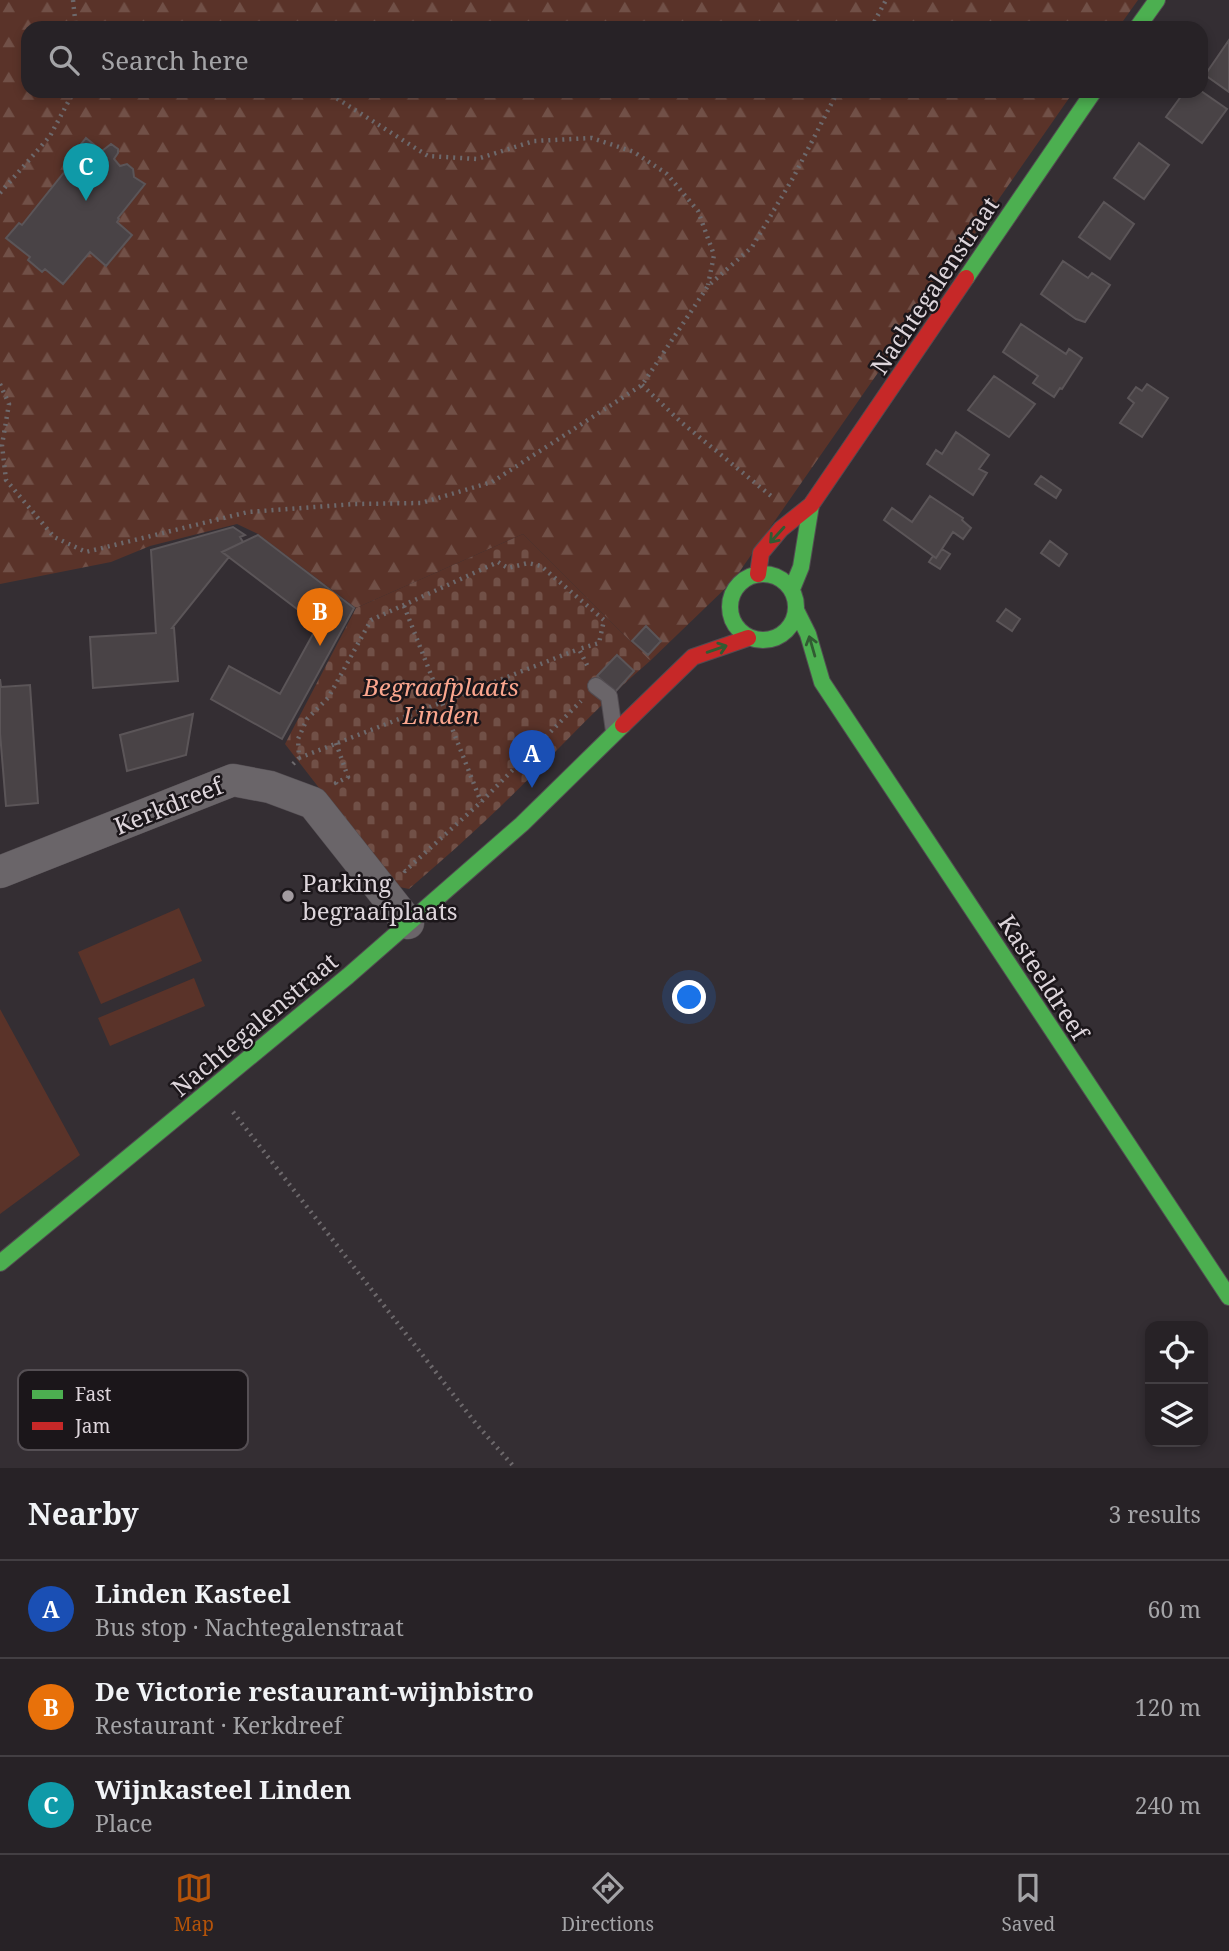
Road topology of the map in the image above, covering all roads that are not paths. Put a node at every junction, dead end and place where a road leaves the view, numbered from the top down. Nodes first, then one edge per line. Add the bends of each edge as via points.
1 (1157, 0) edge
2 (1142, 21) edge
3 (1089, 98) edge
4 (811, 505) junction
5 (758, 574) junction
6 (792, 589) junction
7 (797, 612) junction
8 (748, 638) junction
9 (689, 642) dead end
10 (799, 665) dead end
11 (822, 682) junction
12 (596, 685) road end
13 (652, 696) junction
14 (615, 734) junction
15 (0, 872) edge
16 (408, 923) junction
17 (0, 1264) edge
18 (1229, 1297) edge

1 - 2 street
3 - 4 street, Nachtegalenstraat
4 -> 5 street, Nachtegalenstraat via 761,553
4 - 6 street, Nachtegalenstraat via 801,567
5 - 6 street via 774,575
5 - 8 street via 735,588 724,614
6 - 7 street
7 - 8 street, Nachtegalenstraat via 790,628 771,645
11 -> 7 street, Kasteeldreef
13 -> 8 street, Nachtegalenstraat via 693,657
9 - 13 street, Nachtegalenstraat
10 - 11 street, Kasteeldreef
11 - 18 street, Kasteeldreef
12 - 14 lane via 608,696
13 - 14 street, Nachtegalenstraat
14 - 16 street, Nachtegalenstraat via 522,824
15 - 16 street, Kerkdreef via 233,780 271,787 313,803
16 - 17 street, Nachtegalenstraat

